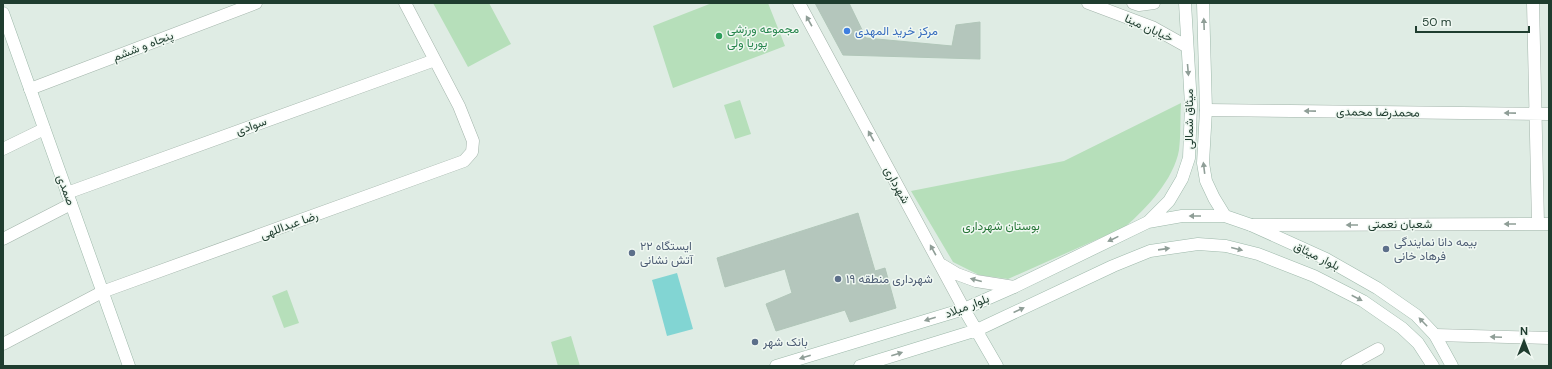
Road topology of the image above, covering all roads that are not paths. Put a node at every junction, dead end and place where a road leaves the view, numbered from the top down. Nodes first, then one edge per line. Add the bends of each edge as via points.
1 (256, 3) edge
2 (405, 3) edge
3 (799, 3) edge
4 (1088, 3) edge
5 (1133, 3) edge
6 (1154, 3) edge
7 (1185, 3) edge
8 (1204, 3) edge
9 (1533, 3) edge
10 (3, 13) edge
11 (7, 38) edge
12 (1186, 46) junction
13 (1205, 46) junction
14 (435, 60) junction
15 (30, 89) junction
16 (1206, 110) junction
17 (1535, 114) junction
18 (1549, 114) edge
19 (44, 129) junction
20 (3, 149) edge
21 (69, 198) junction
22 (1225, 216) junction
23 (1148, 222) junction
24 (1543, 224) edge
25 (1251, 225) junction
26 (3, 239) edge
27 (1198, 244) joint
28 (941, 265) junction
29 (1014, 287) junction
30 (102, 292) junction
31 (964, 309) junction
32 (976, 330) junction
33 (1435, 335) junction
34 (1549, 338) edge
35 (3, 344) edge
36 (1378, 349) dead end
37 (129, 366) edge
38 (776, 366) edge
39 (860, 366) edge
40 (997, 366) edge
41 (1347, 366) edge
42 (1433, 366) edge
43 (1452, 366) edge

1 - 15 street, پنجاه و ششم
2 - 14 street
28 -> 3 street, شهرداری
4 - 12 street, خیابان مینا via 1152,27
5 - 6 street, خیابان مینا
7 - 12 street, میثاق شمالی
13 -> 8 street, میثاق شمالی
9 - 17 street
10 - 11 street, صمدی
11 - 15 street, صمدی
12 - 13 street
12 -> 23 street, میثاق شمالی via 1191,105 1188,158 1182,179 1169,201
13 - 16 street, میثاق شمالی
14 - 21 street, سوادی
14 - 30 street, رضا عبداللهی via 459,106 473,141 472,152 464,161
15 - 19 street, صمدی
17 -> 16 street, محمدرضا محمدی
22 -> 16 street, میثاق شمالی via 1206,181
17 - 18 street, محمدرضا محمدی
17 - 24 street
19 - 20 street
19 - 21 street, صمدی
21 - 26 street, سوادی
21 - 30 street, صمدی
22 -> 23 street, بلوار میثاق via 1182,216
22 - 25 street, بلوار میثاق
23 -> 29 street, بلوار میلاد
24 -> 25 street, شعبان نعمتی
33 -> 25 street, بلوار میثاق via 1416,315 1376,288 1326,259
32 -> 27 street, بلوار میلاد via 1150,251
27 -> 42 street, بلوار میثاق via 1226,246 1258,254 1314,276 1363,301 1402,328 1418,343
29 -> 28 street via 976,281
28 - 31 street, شهرداری
29 - 31 street, بلوار میلاد
30 - 35 street, رضا عبداللهی
30 - 37 street, صمدی
31 - 32 street, شهرداری
31 -> 38 street, بلوار میلاد
39 -> 32 street, بلوار میلاد
32 - 40 street, شهرداری
34 -> 33 street
33 - 43 street, بلوار میثاق
36 - 41 street

